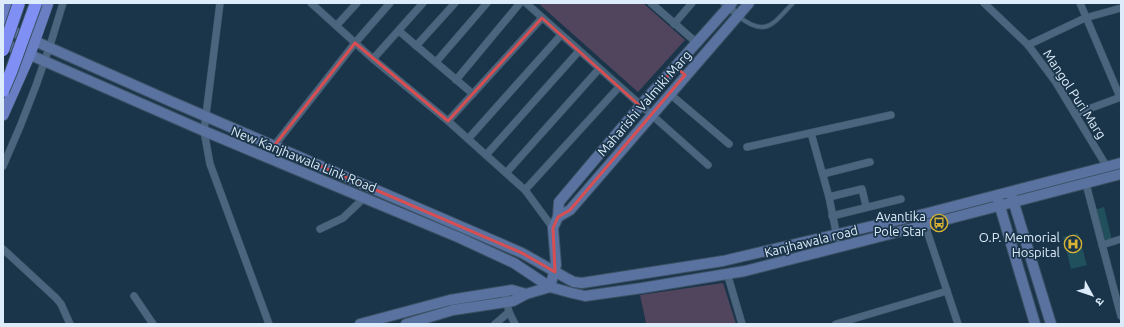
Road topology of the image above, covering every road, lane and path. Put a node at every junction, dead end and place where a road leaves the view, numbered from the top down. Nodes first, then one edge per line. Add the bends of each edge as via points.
1 (9, 3) edge
2 (19, 3) edge
3 (36, 3) edge
4 (48, 3) edge
5 (63, 3) edge
6 (220, 3) edge
7 (357, 3) edge
8 (390, 3) edge
9 (422, 3) edge
10 (455, 3) edge
11 (487, 3) edge
12 (520, 3) edge
13 (526, 3) edge
14 (692, 3) edge
15 (748, 3) edge
16 (793, 3) edge
17 (984, 3) edge
18 (1080, 3) edge
19 (655, 4) edge
20 (728, 4) edge
21 (316, 5) edge
22 (1121, 8) edge
23 (738, 15) junction
24 (542, 18) junction
25 (1086, 18) junction
26 (3, 22) edge
27 (674, 24) junction
28 (336, 26) junction
29 (3, 27) edge
30 (399, 31) junction
31 (561, 35) junction
32 (35, 40) junction
33 (3, 43) edge
34 (355, 43) junction
35 (697, 44) junction
36 (1028, 45) junction
37 (416, 46) junction
38 (50, 48) junction
39 (3, 50) edge
40 (580, 51) junction
41 (30, 54) junction
42 (372, 59) junction
43 (45, 61) junction
44 (436, 62) junction
45 (676, 67) junction
46 (599, 69) junction
47 (685, 75) junction
48 (456, 80) junction
49 (619, 87) junction
50 (3, 91) edge
51 (473, 94) junction
52 (670, 94) junction
53 (1121, 97) edge
54 (640, 106) junction
55 (891, 114) dead end
56 (1075, 114) junction
57 (3, 115) edge
58 (651, 115) junction
59 (205, 116) junction
60 (448, 121) junction
61 (204, 132) junction
62 (811, 133) junction
63 (468, 139) junction
64 (729, 144) dead end
65 (274, 146) junction
66 (747, 147) dead end
67 (486, 155) junction
68 (870, 162) dead end
69 (1121, 163) edge
70 (708, 165) dead end
71 (3, 166) edge
72 (1107, 167) junction
73 (506, 173) junction
74 (823, 174) junction
75 (1121, 174) edge
76 (1086, 184) junction
77 (525, 190) junction
78 (1011, 192) junction
79 (997, 195) junction
80 (828, 197) junction
81 (365, 198) junction
82 (901, 198) dead end
83 (1013, 202) junction
84 (866, 206) junction
85 (999, 206) junction
86 (832, 216) junction
87 (558, 217) junction
88 (925, 226) junction
89 (553, 228) junction
90 (320, 229) dead end
91 (836, 234) junction
92 (1121, 239) edge
93 (1102, 245) junction
94 (839, 247) junction
95 (3, 249) edge
96 (555, 272) junction
97 (727, 273) junction
98 (1121, 282) edge
99 (1113, 285) junction
100 (550, 287) junction
101 (947, 291) junction
102 (134, 296) dead end
103 (506, 297) junction
104 (509, 312) junction
105 (1121, 316) edge
106 (70, 324) edge
107 (153, 324) edge
108 (269, 324) edge
109 (360, 324) edge
110 (406, 324) edge
111 (495, 324) edge
112 (515, 324) edge
113 (742, 324) edge
114 (836, 324) edge
115 (958, 324) edge
116 (1035, 324) edge
117 (1051, 324) edge

1 - 26 main road
2 - 39 highway, bridge
3 - 50 highway, bridge
4 - 32 main road
5 - 38 street
6 - 59 street
7 - 28 street
8 - 34 street
9 - 30 street
10 - 37 street
11 - 44 street
12 - 48 street
13 - 24 street
14 - 27 street
15 - 23 main road, Maharishi Valmiki Marg
16 - 23 lane via 774,24 766,27 750,24
17 - 36 street, Mangol Puri Marg
18 - 25 street
19 - 27 street
20 - 23 street
20 - 35 main road, Maharishi Valmiki Marg
21 - 28 street
22 - 25 street
23 - 47 main road, Maharishi Valmiki Marg
24 - 31 street
24 - 51 street
25 - 36 street
25 - 53 street
27 - 35 street
28 - 34 street
29 - 32 main road, New Kanjhawala Link Road
30 - 37 street
30 - 42 street
31 - 40 street
31 - 63 street
32 - 38 main road, New Kanjhawala Link Road
32 - 41 main road
33 - 41 main road, New Kanjhawala Link Road
34 - 42 street
34 - 65 street
35 - 45 main road, Maharishi Valmiki Marg
36 - 56 street, Mangol Puri Marg via 1055,81
37 - 44 street
38 - 43 street
38 - 59 main road, New Kanjhawala Link Road
40 - 46 street
40 - 67 street
41 - 43 main road, New Kanjhawala Link Road
41 - 57 main road
42 - 60 street
43 - 61 main road, New Kanjhawala Link Road
43 - 71 street
44 - 48 street
45 - 47 main road
45 - 54 main road, Maharishi Valmiki Marg
46 - 49 street
46 - 73 street
47 - 52 main road, Maharishi Valmiki Marg
48 - 51 street
49 - 54 street
49 - 77 street
51 - 60 street
52 - 58 main road, Maharishi Valmiki Marg
52 - 64 street
53 - 56 street
54 - 58 street
54 - 87 main road, Maharishi Valmiki Marg via 559,202
55 - 62 street
56 - 72 street, Mangol Puri Marg
58 - 70 street
58 - 87 main road, Maharishi Valmiki Marg via 570,210
59 - 61 street
59 - 65 main road, New Kanjhawala Link Road
60 - 63 street
61 - 81 main road, New Kanjhawala Link Road
61 - 108 street via 210,164
62 - 66 street
62 - 74 street
63 - 67 street
65 - 96 main road, New Kanjhawala Link Road via 522,253
67 - 73 street
68 - 74 street
69 - 72 main road, Kanjhawala road
72 - 78 main road, Kanjhawala road
73 - 77 street
74 - 80 street
75 - 76 main road, Kanjhawala road
76 - 83 main road, Kanjhawala road
76 - 93 street
77 - 89 street
78 - 79 main road, Kanjhawala road
78 - 83 main road
79 - 85 main road
79 - 91 main road, Kanjhawala road
80 - 84 street via 862,189
80 - 86 street
81 - 90 street via 344,218
81 - 100 main road, New Kanjhawala Link Road via 514,263
82 - 84 street
83 - 85 main road, Kanjhawala road
83 - 117 main road
84 - 86 street
85 - 88 main road, Kanjhawala road
85 - 116 main road
86 - 91 street
87 - 89 main road, Maharishi Valmiki Marg
88 - 94 main road, Kanjhawala road
88 - 101 street
89 - 96 main road, Maharishi Valmiki Marg
91 - 94 street
91 - 96 main road, Kanjhawala road via 723,261 585,283 574,282
92 - 93 street
93 - 99 street
94 - 97 main road, Kanjhawala road
95 - 106 street via 62,304
96 - 100 main road, Maharishi Valmiki Marg
97 - 100 main road, Kanjhawala road via 590,295
97 - 113 street
98 - 99 street
99 - 105 street
100 - 103 main road via 526,294 512,290
101 - 114 street
101 - 115 street
102 - 107 street
103 - 104 street
103 - 109 main road via 450,300
103 - 110 main road
104 - 111 street
104 - 112 street

